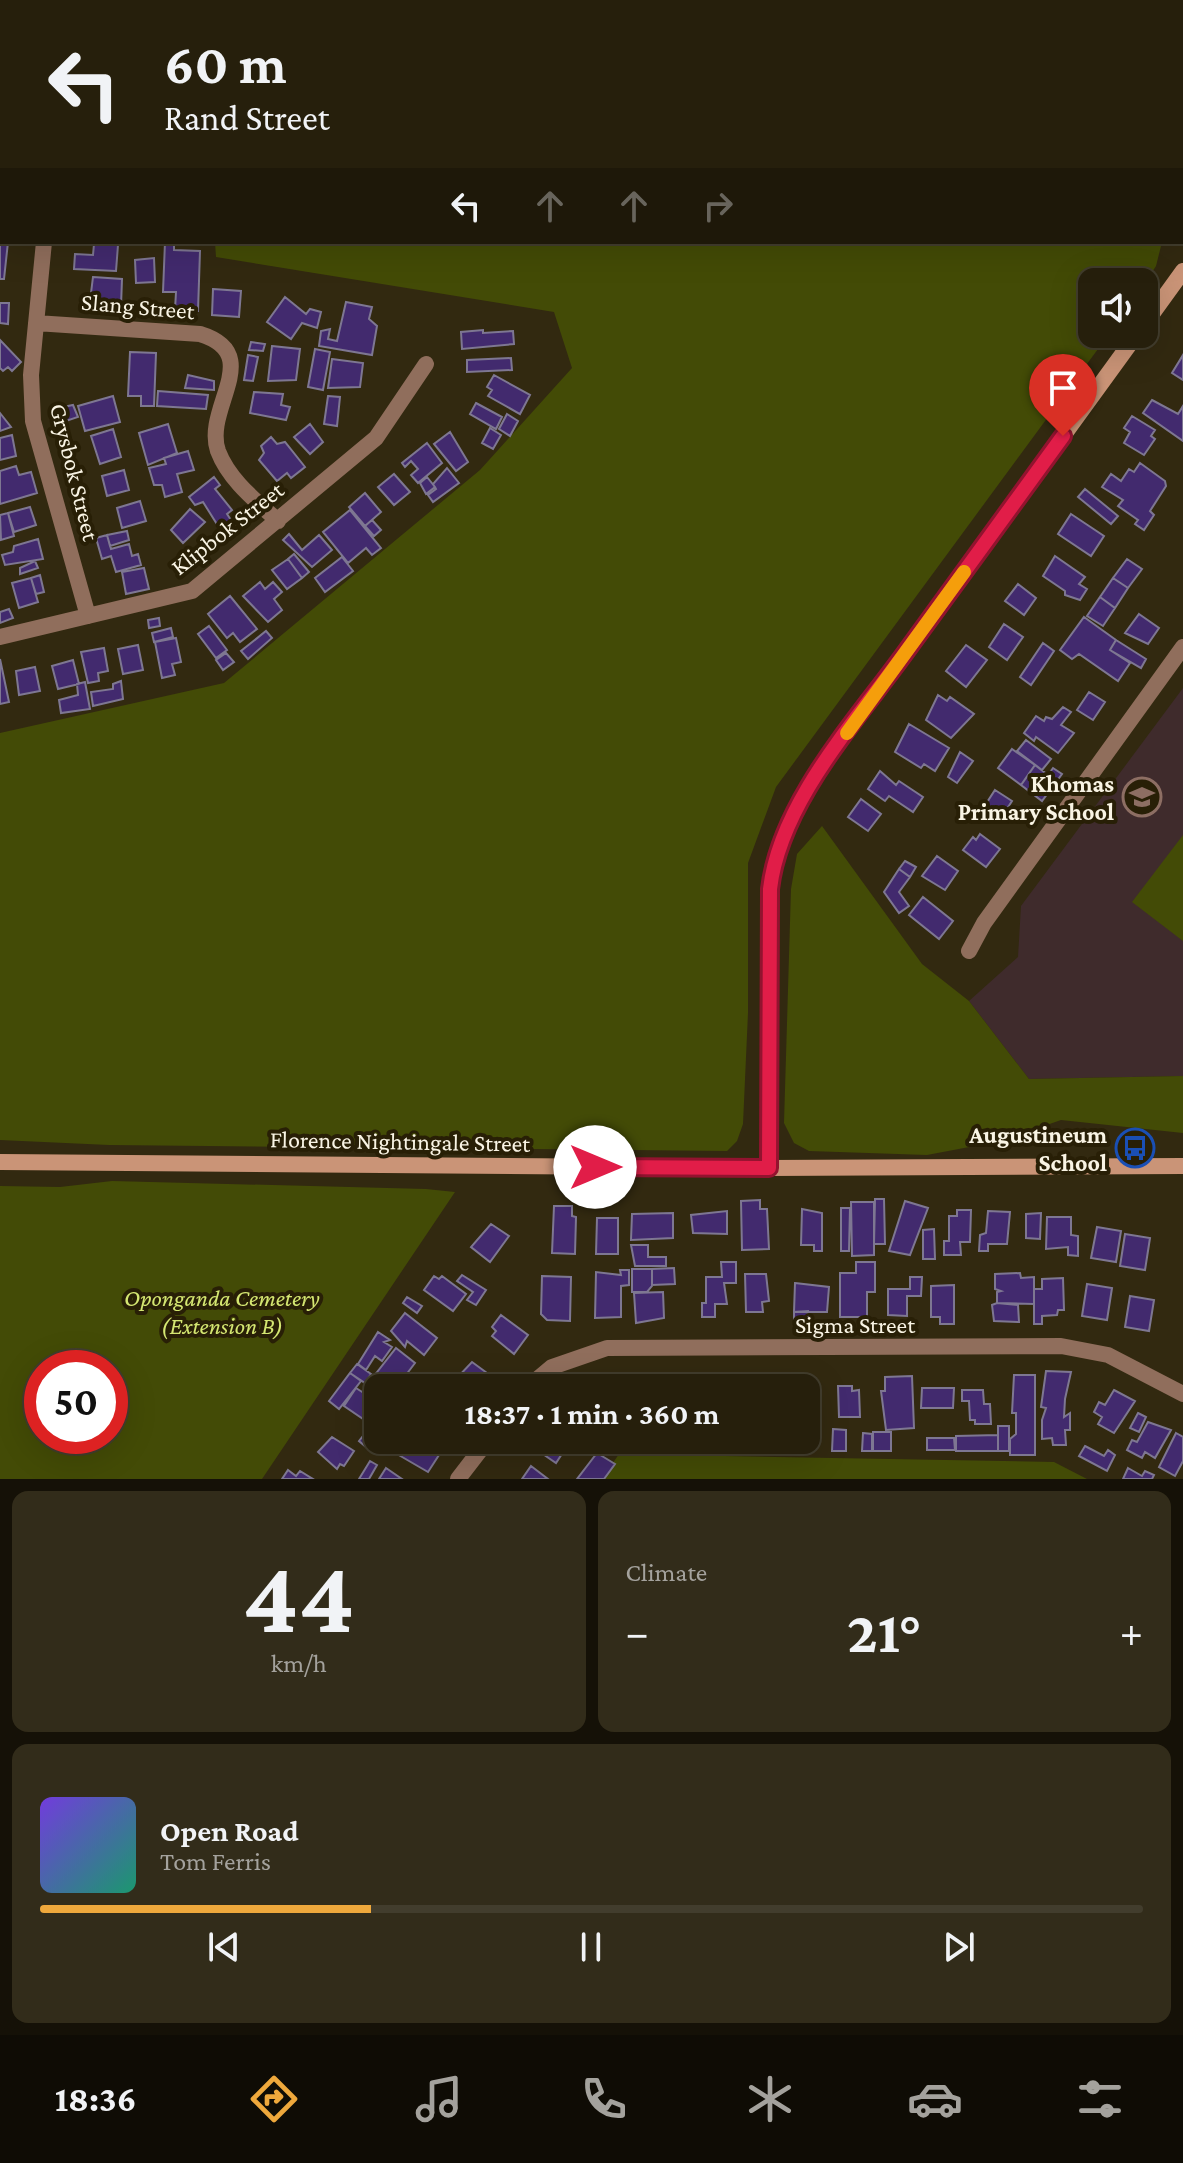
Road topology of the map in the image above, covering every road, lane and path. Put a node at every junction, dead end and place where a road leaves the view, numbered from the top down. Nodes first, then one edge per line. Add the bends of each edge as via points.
1 (44, 244) edge
2 (1183, 271) edge
3 (1158, 306) edge
4 (36, 323) junction
5 (1127, 348) edge
6 (426, 364) dead end
7 (278, 521) junction
8 (88, 616) junction
9 (0, 637) edge
10 (1183, 647) edge
11 (969, 951) dead end
12 (0, 1162) edge
13 (1183, 1166) edge
14 (769, 1168) junction
15 (544, 1374) edge
16 (1183, 1394) edge
17 (477, 1454) edge
18 (458, 1479) edge

1 - 4 street, Grysbok Street
2 - 3 main road
4 - 7 street, Slang Street via 200,334 224,346 231,371 215,430 217,450 242,487
4 - 8 street, Grysbok Street via 33,421
5 - 14 main road via 842,740 786,829 773,862 770,889
6 - 7 street, Klipbok Street via 376,438
7 - 8 street, Klipbok Street via 192,591
8 - 9 street, Klipbok Street
10 - 11 street
12 - 14 main road, Florence Nightingale Street
13 - 14 main road, Florence Nightingale Street
15 - 16 street, Sigma Street via 607,1348 1061,1346 1108,1355
17 - 18 street

